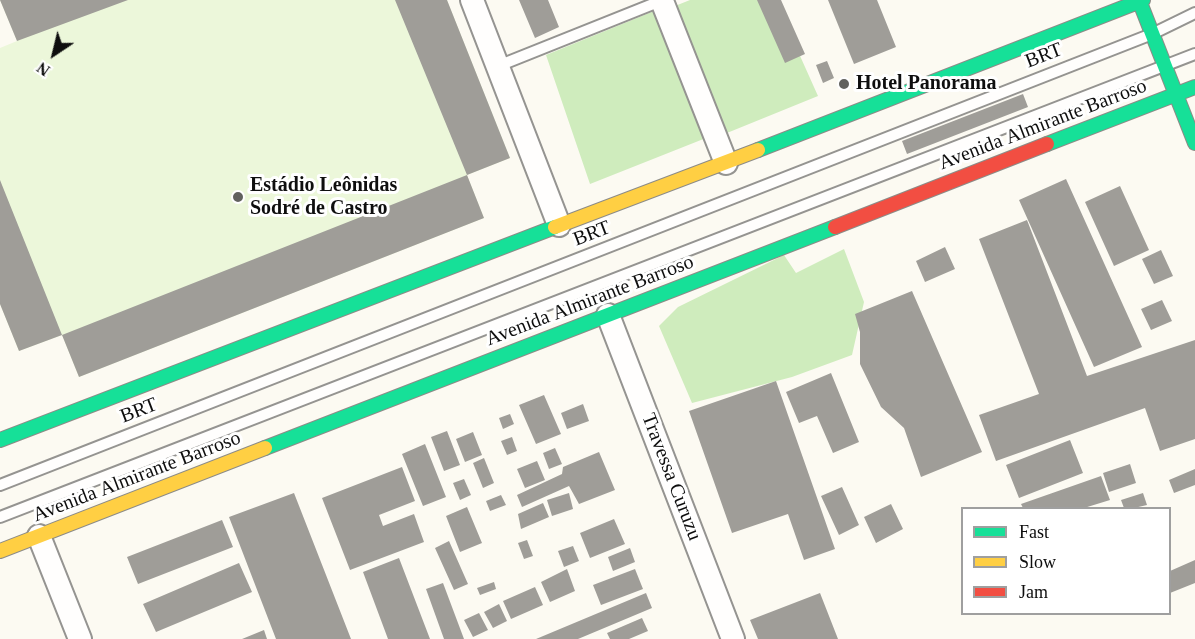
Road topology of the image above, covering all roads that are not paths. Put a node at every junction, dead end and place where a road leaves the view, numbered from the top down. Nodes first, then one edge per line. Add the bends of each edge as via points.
1 (472, 0) edge
2 (662, 0) edge
3 (1140, 0) edge
4 (1195, 13) edge
5 (1152, 34) junction
6 (1195, 54) edge
7 (1165, 65) junction
8 (498, 66) junction
9 (1195, 87) edge
10 (1177, 94) junction
11 (1195, 143) edge
12 (726, 163) junction
13 (559, 225) junction
14 (608, 315) junction
15 (2, 434) edge
16 (0, 485) edge
17 (0, 517) edge
18 (39, 536) junction
19 (0, 551) edge
20 (80, 639) edge
21 (733, 639) edge

1 - 8 street
2 - 8 lane
2 - 12 street
3 - 5 main road
3 - 12 main road
4 - 5 lane, BRT
5 - 7 main road
5 - 16 lane, BRT
6 - 7 lane
7 - 10 main road
7 - 17 lane
8 - 13 street
9 - 10 main road, Avenida Almirante Barroso
10 - 11 main road
10 - 14 main road, Avenida Almirante Barroso
12 - 13 main road
13 - 15 main road
14 - 18 main road, Avenida Almirante Barroso
14 - 21 street, Travessa Curuzu
18 - 19 main road, Avenida Almirante Barroso
18 - 20 street

